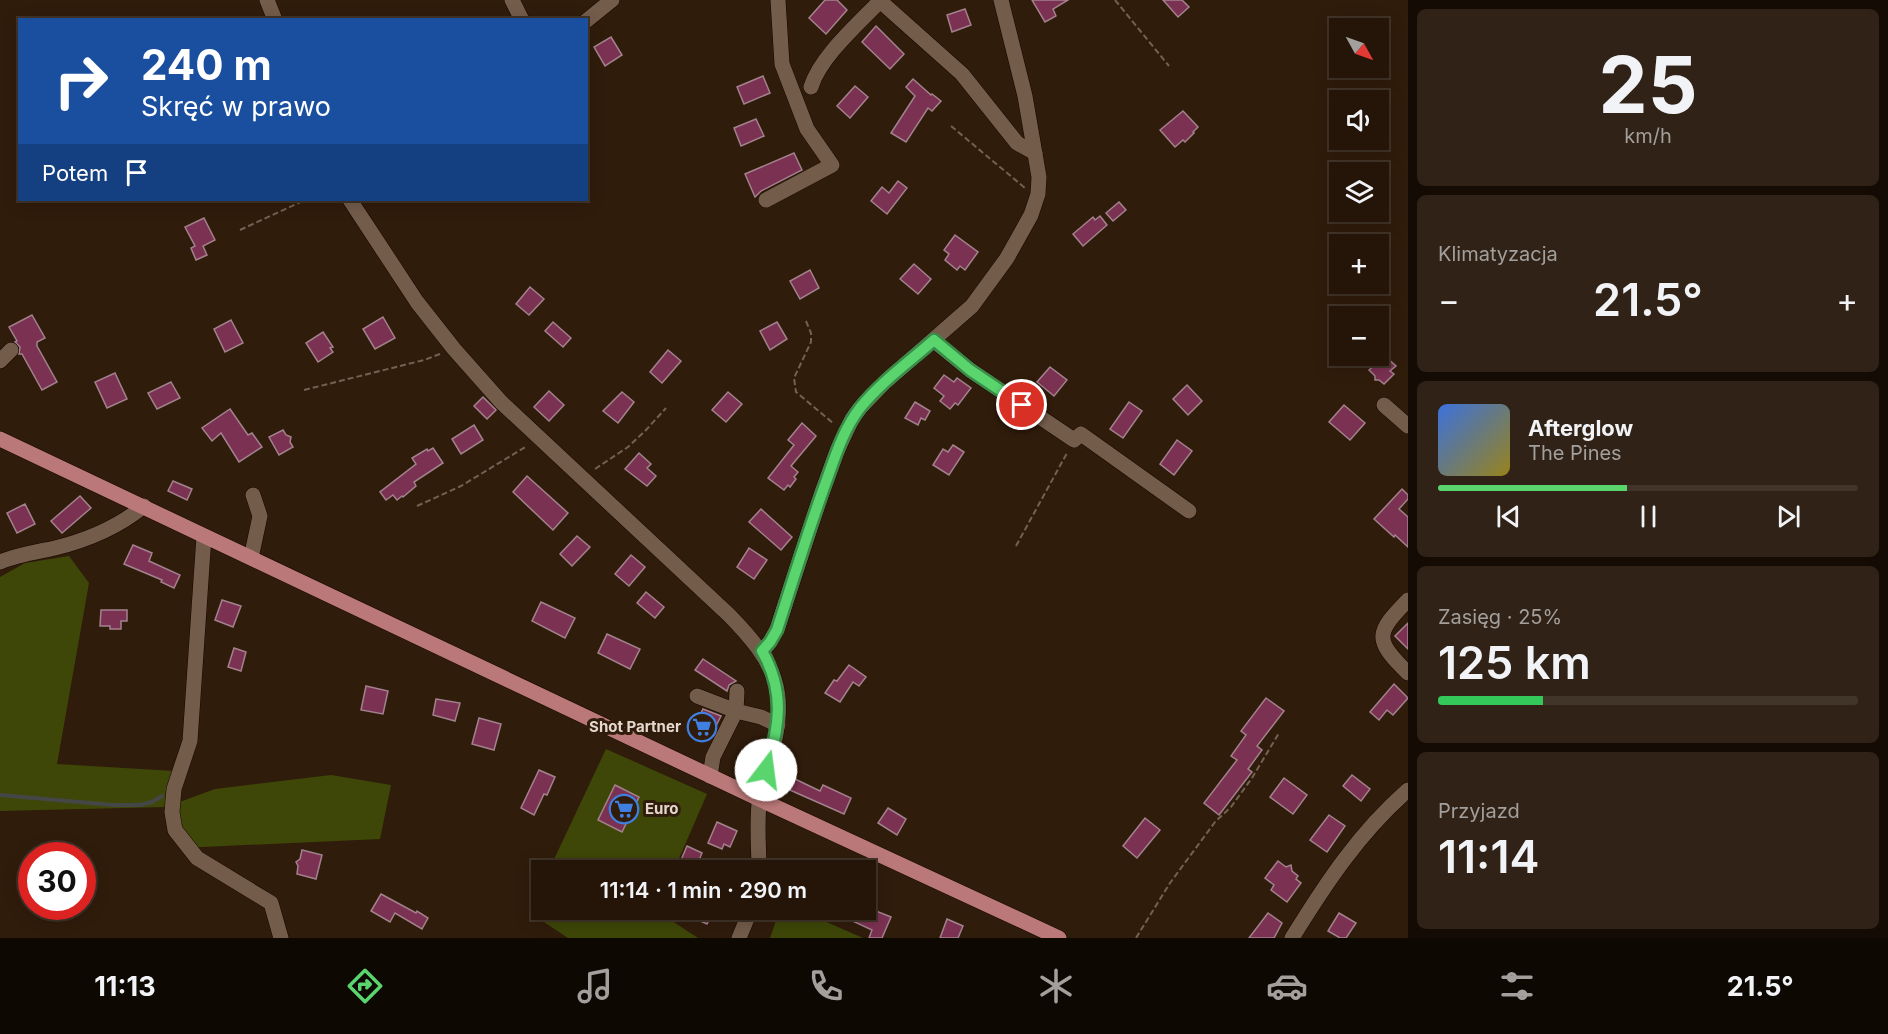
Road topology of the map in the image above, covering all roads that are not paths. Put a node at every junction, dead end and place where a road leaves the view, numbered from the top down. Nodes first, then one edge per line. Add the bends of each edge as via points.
1 (267, 0) edge
2 (512, 0) edge
3 (612, 0) edge
4 (778, 0) edge
5 (1001, 0) edge
6 (274, 18) edge
7 (521, 18) edge
8 (588, 19) edge
9 (811, 87) dead end
10 (1035, 153) junction
11 (766, 200) dead end
12 (351, 201) edge
13 (934, 340) junction
14 (1384, 405) dead end
15 (1408, 426) edge
16 (0, 439) edge
17 (254, 495) dead end
18 (144, 506) junction
19 (1189, 511) dead end
20 (204, 536) junction
21 (250, 558) junction
22 (0, 562) edge
23 (1408, 600) edge
24 (762, 651) junction
25 (1408, 673) edge
26 (737, 691) dead end
27 (697, 696) dead end
28 (736, 711) junction
29 (778, 724) junction
30 (710, 776) junction
31 (1408, 790) edge
32 (759, 799) junction
33 (759, 860) edge
34 (746, 920) edge
35 (280, 938) edge
36 (739, 938) edge
37 (1059, 938) edge
38 (1292, 938) edge

1 - 6 street
2 - 7 street
3 - 8 street
4 - 11 street via 782,64 807,129 832,165
5 - 10 street
9 - 10 street via 815,75 879,1 962,74 1017,143
10 - 13 street via 1038,194 1023,229 972,306
12 - 24 street via 417,302 501,402 729,615
13 - 19 street via 970,370 1074,440 1081,434
13 - 24 street via 873,394 844,433 777,630
14 - 15 street
16 - 18 main road
17 - 21 street via 260,516
18 - 20 main road
18 - 22 street via 102,533
20 - 21 main road
20 - 35 street via 190,741 174,789 175,830 197,858 271,903
21 - 30 main road
23 - 25 street via 1388,621 1382,634 1385,646
24 - 29 street via 774,677
26 - 28 street
27 - 28 street
28 - 29 street
28 - 30 street via 713,758
29 - 32 street
30 - 32 main road
31 - 38 street via 1344,858
32 - 33 street
32 - 37 main road
34 - 36 street

